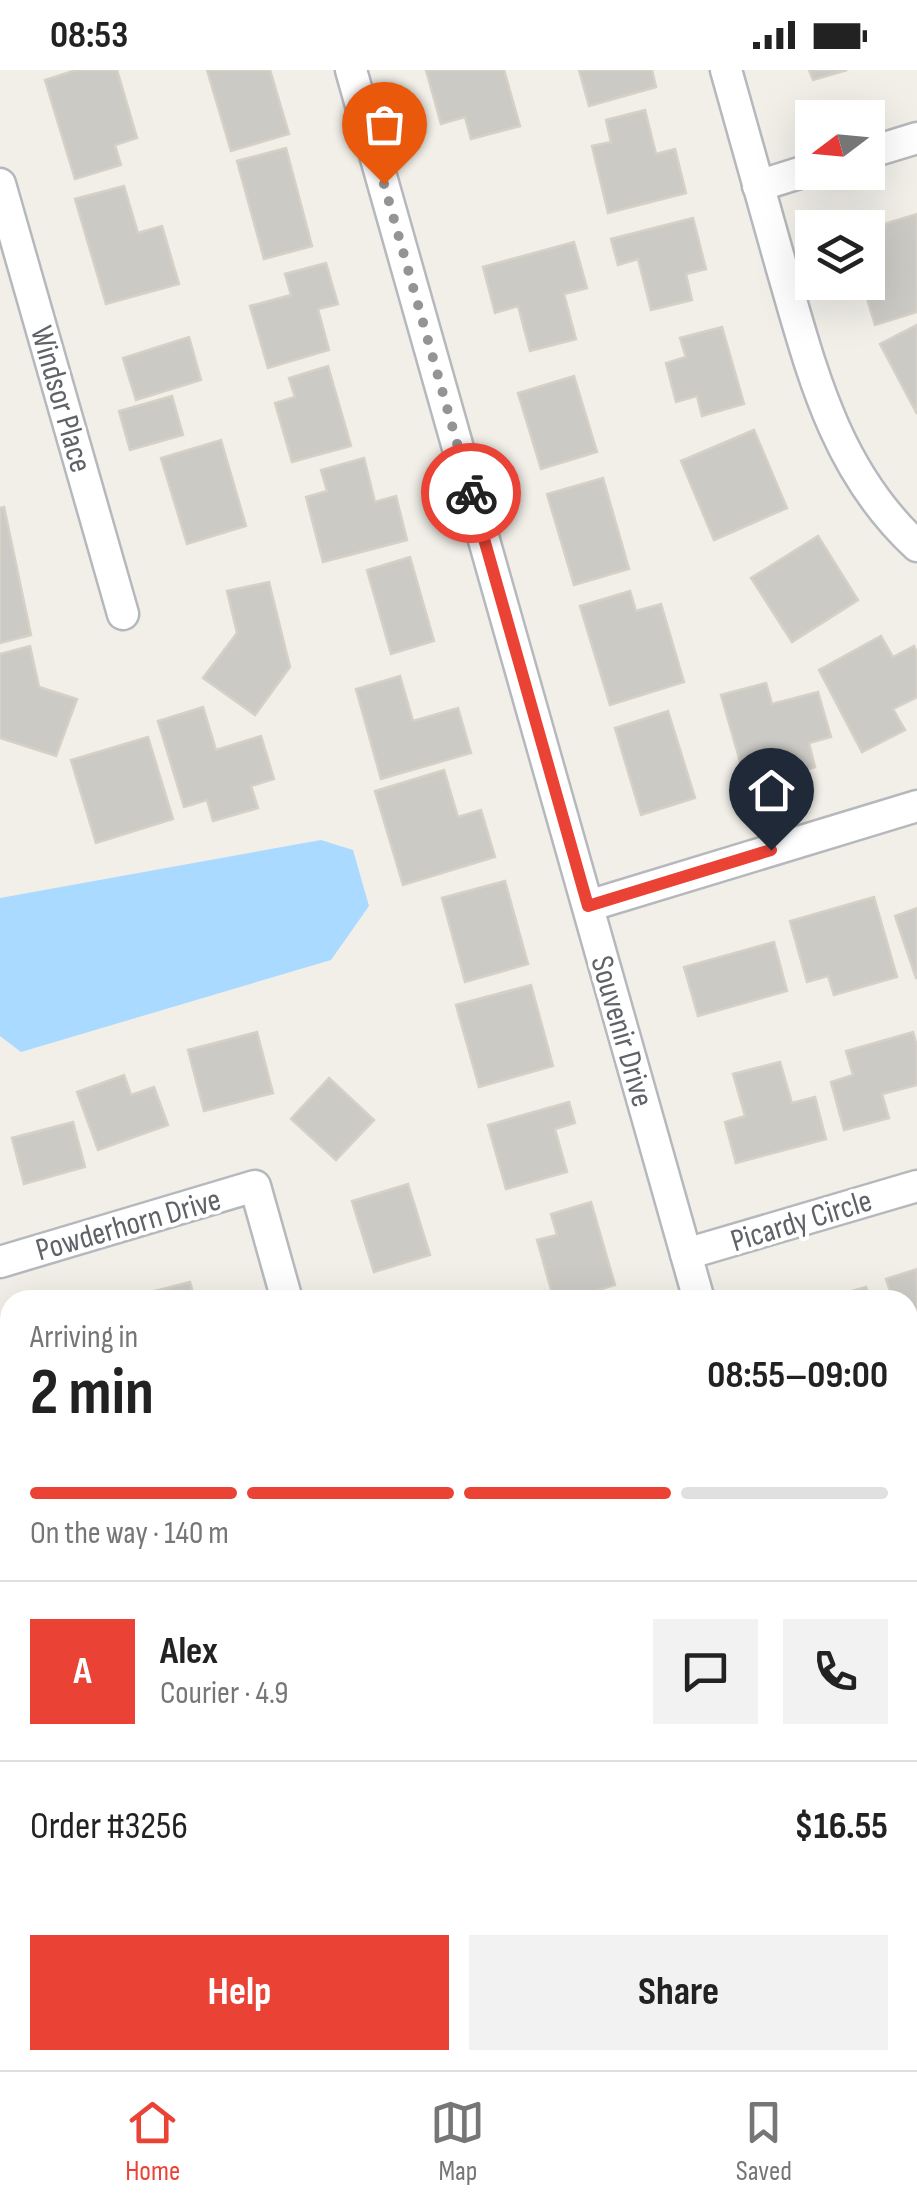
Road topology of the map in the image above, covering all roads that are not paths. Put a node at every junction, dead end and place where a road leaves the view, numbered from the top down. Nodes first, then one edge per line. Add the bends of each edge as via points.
1 (351, 70) edge
2 (726, 70) edge
3 (917, 138) edge
4 (885, 148) edge
5 (795, 174) edge
6 (0, 184) edge
7 (758, 186) junction
8 (917, 546) edge
9 (123, 614) dead end
10 (917, 806) edge
11 (588, 906) junction
12 (917, 1186) edge
13 (686, 1254) junction
14 (0, 1262) edge
15 (284, 1290) edge
16 (696, 1290) edge

1 - 11 street, Souvenir Drive
2 - 7 street
3 - 4 street
5 - 7 street
6 - 9 street, Windsor Place
7 - 8 street via 813,375 843,452 888,519
10 - 11 street
11 - 13 street, Souvenir Drive
12 - 13 street, Picardy Circle
13 - 16 street, Souvenir Drive
14 - 15 street, Powderhorn Drive via 255,1186

